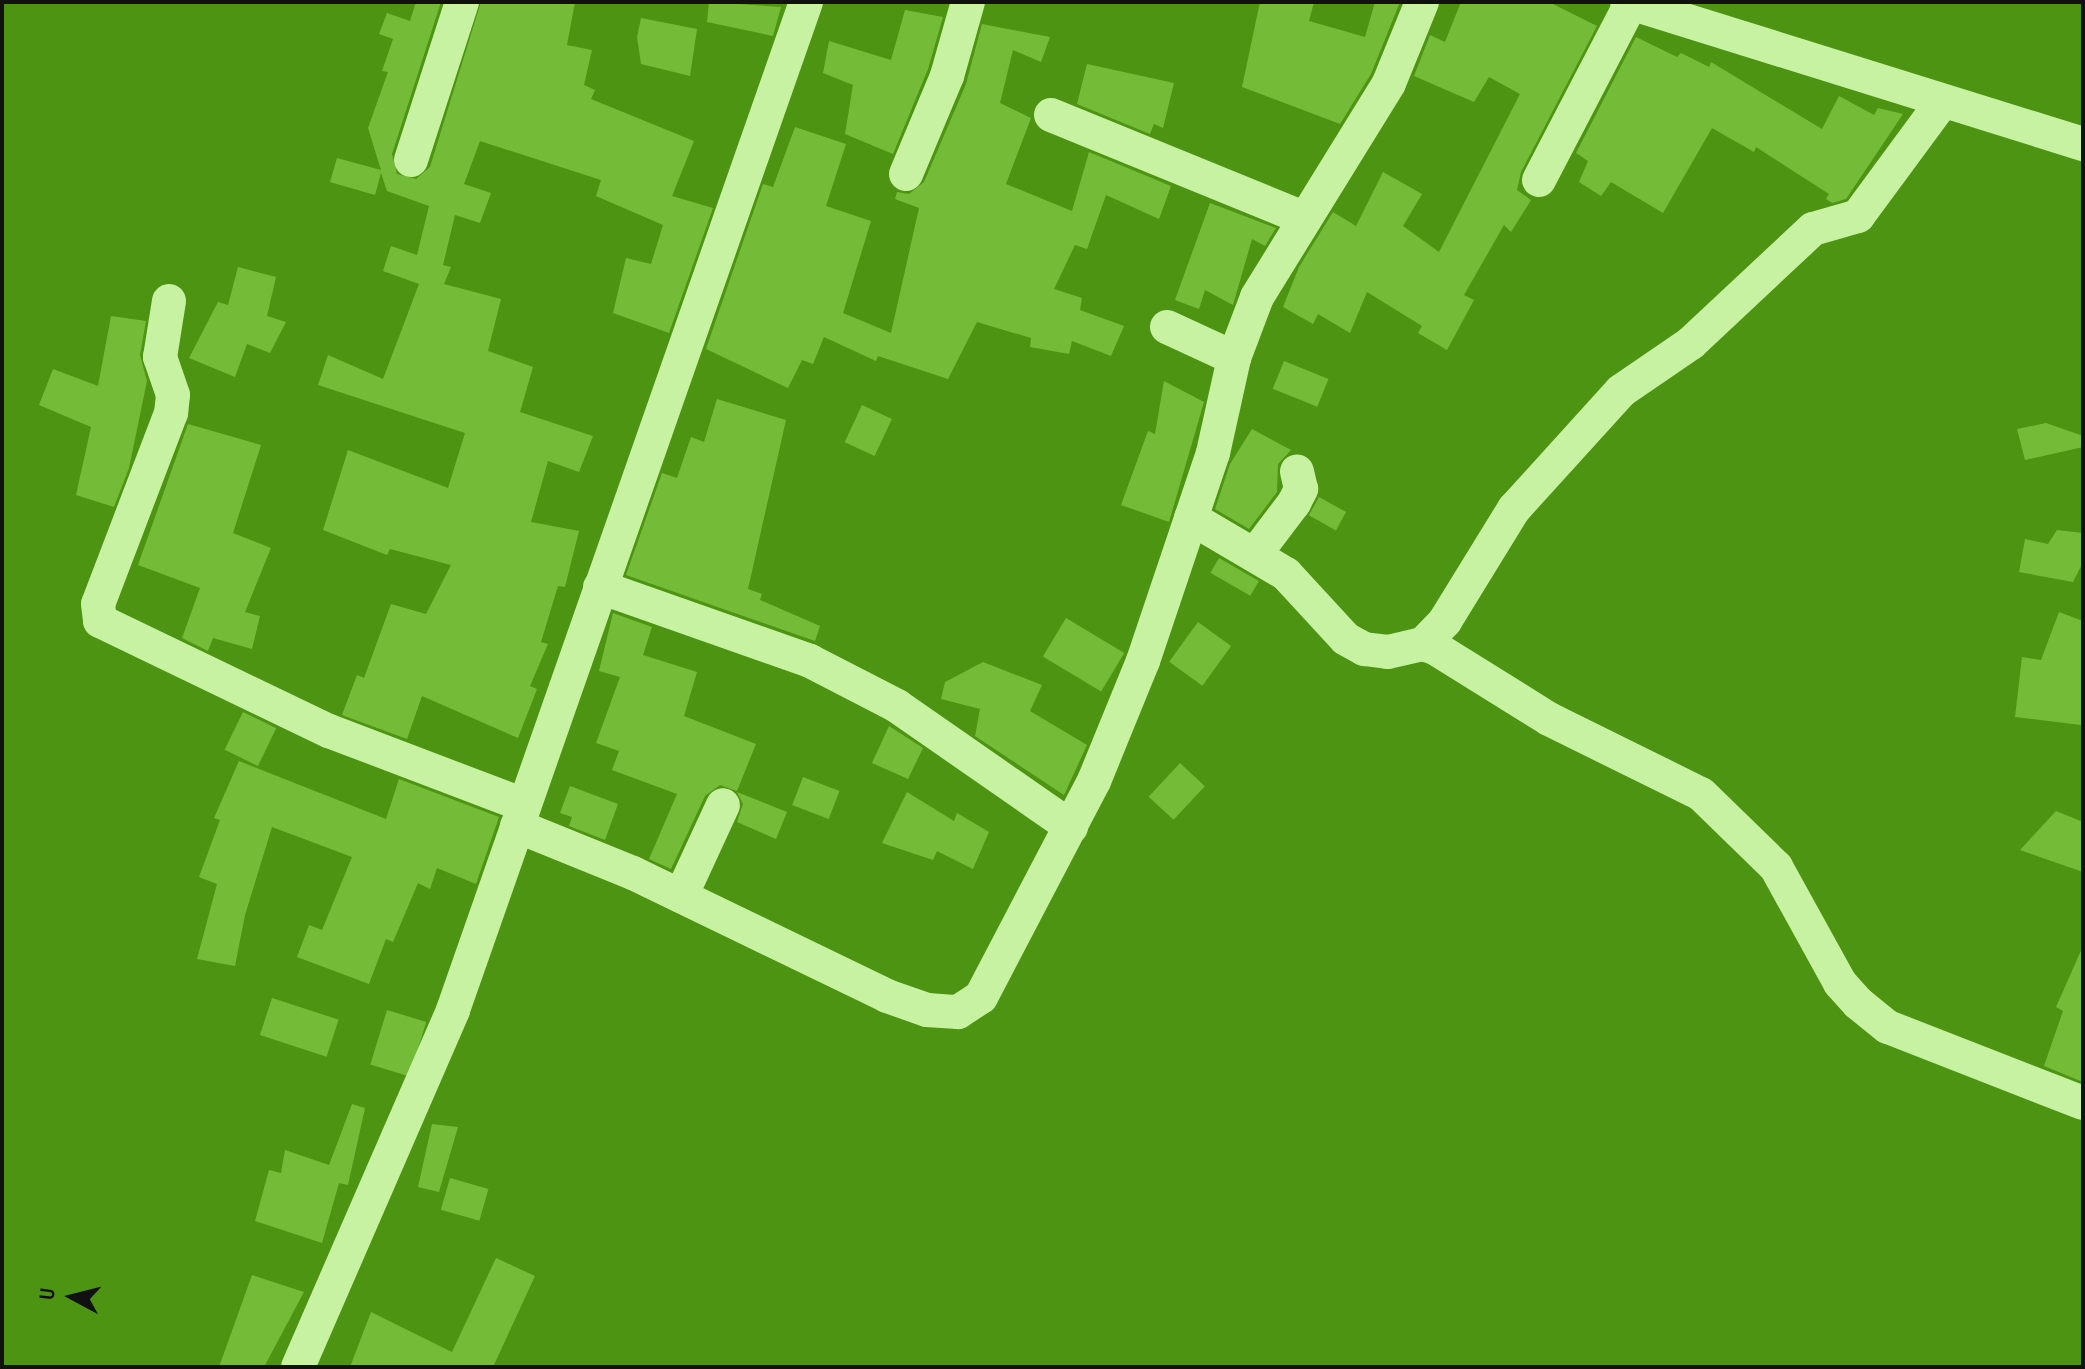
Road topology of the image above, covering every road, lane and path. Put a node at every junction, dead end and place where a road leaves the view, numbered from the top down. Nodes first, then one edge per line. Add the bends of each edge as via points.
1 (462, 2) edge
2 (806, 2) edge
3 (968, 2) edge
4 (1422, 2) edge
5 (1629, 3) edge
6 (1684, 11) edge
7 (1942, 102) junction
8 (1051, 115) dead end
9 (2083, 144) edge
10 (411, 160) dead end
11 (906, 174) dead end
12 (1539, 180) dead end
13 (1303, 218) junction
14 (169, 301) dead end
15 (1167, 327) dead end
16 (1234, 358) junction
17 (1297, 471) dead end
18 (1191, 518) junction
19 (1256, 553) junction
20 (600, 587) junction
21 (1423, 644) junction
22 (723, 805) dead end
23 (521, 816) junction
24 (1071, 827) junction
25 (681, 896) junction
26 (2083, 1103) edge
27 (298, 1367) edge

1 - 10 street
2 - 20 street
3 - 11 street via 947,76
4 - 13 street via 1389,83
5 - 6 street
5 - 12 street
6 - 7 street
7 - 9 street
7 - 21 street via 1858,216 1813,229 1691,343 1621,391 1514,509 1445,621
8 - 13 street
13 - 16 street via 1257,297
14 - 23 street via 160,357 173,395 171,413 97,616 287,713
15 - 16 street
16 - 18 street via 1216,442
17 - 19 street via 1301,489 1294,503
18 - 19 street
18 - 24 street via 1143,661
19 - 21 street via 1286,574 1346,639 1364,649 1388,652
20 - 23 street
20 - 24 street via 810,661 897,706
21 - 26 street via 1549,719 1701,794 1776,867 1840,983 1888,1027
22 - 25 street
23 - 25 street
23 - 27 street via 453,1010
24 - 25 street via 981,997 958,1012 927,1010 887,996

